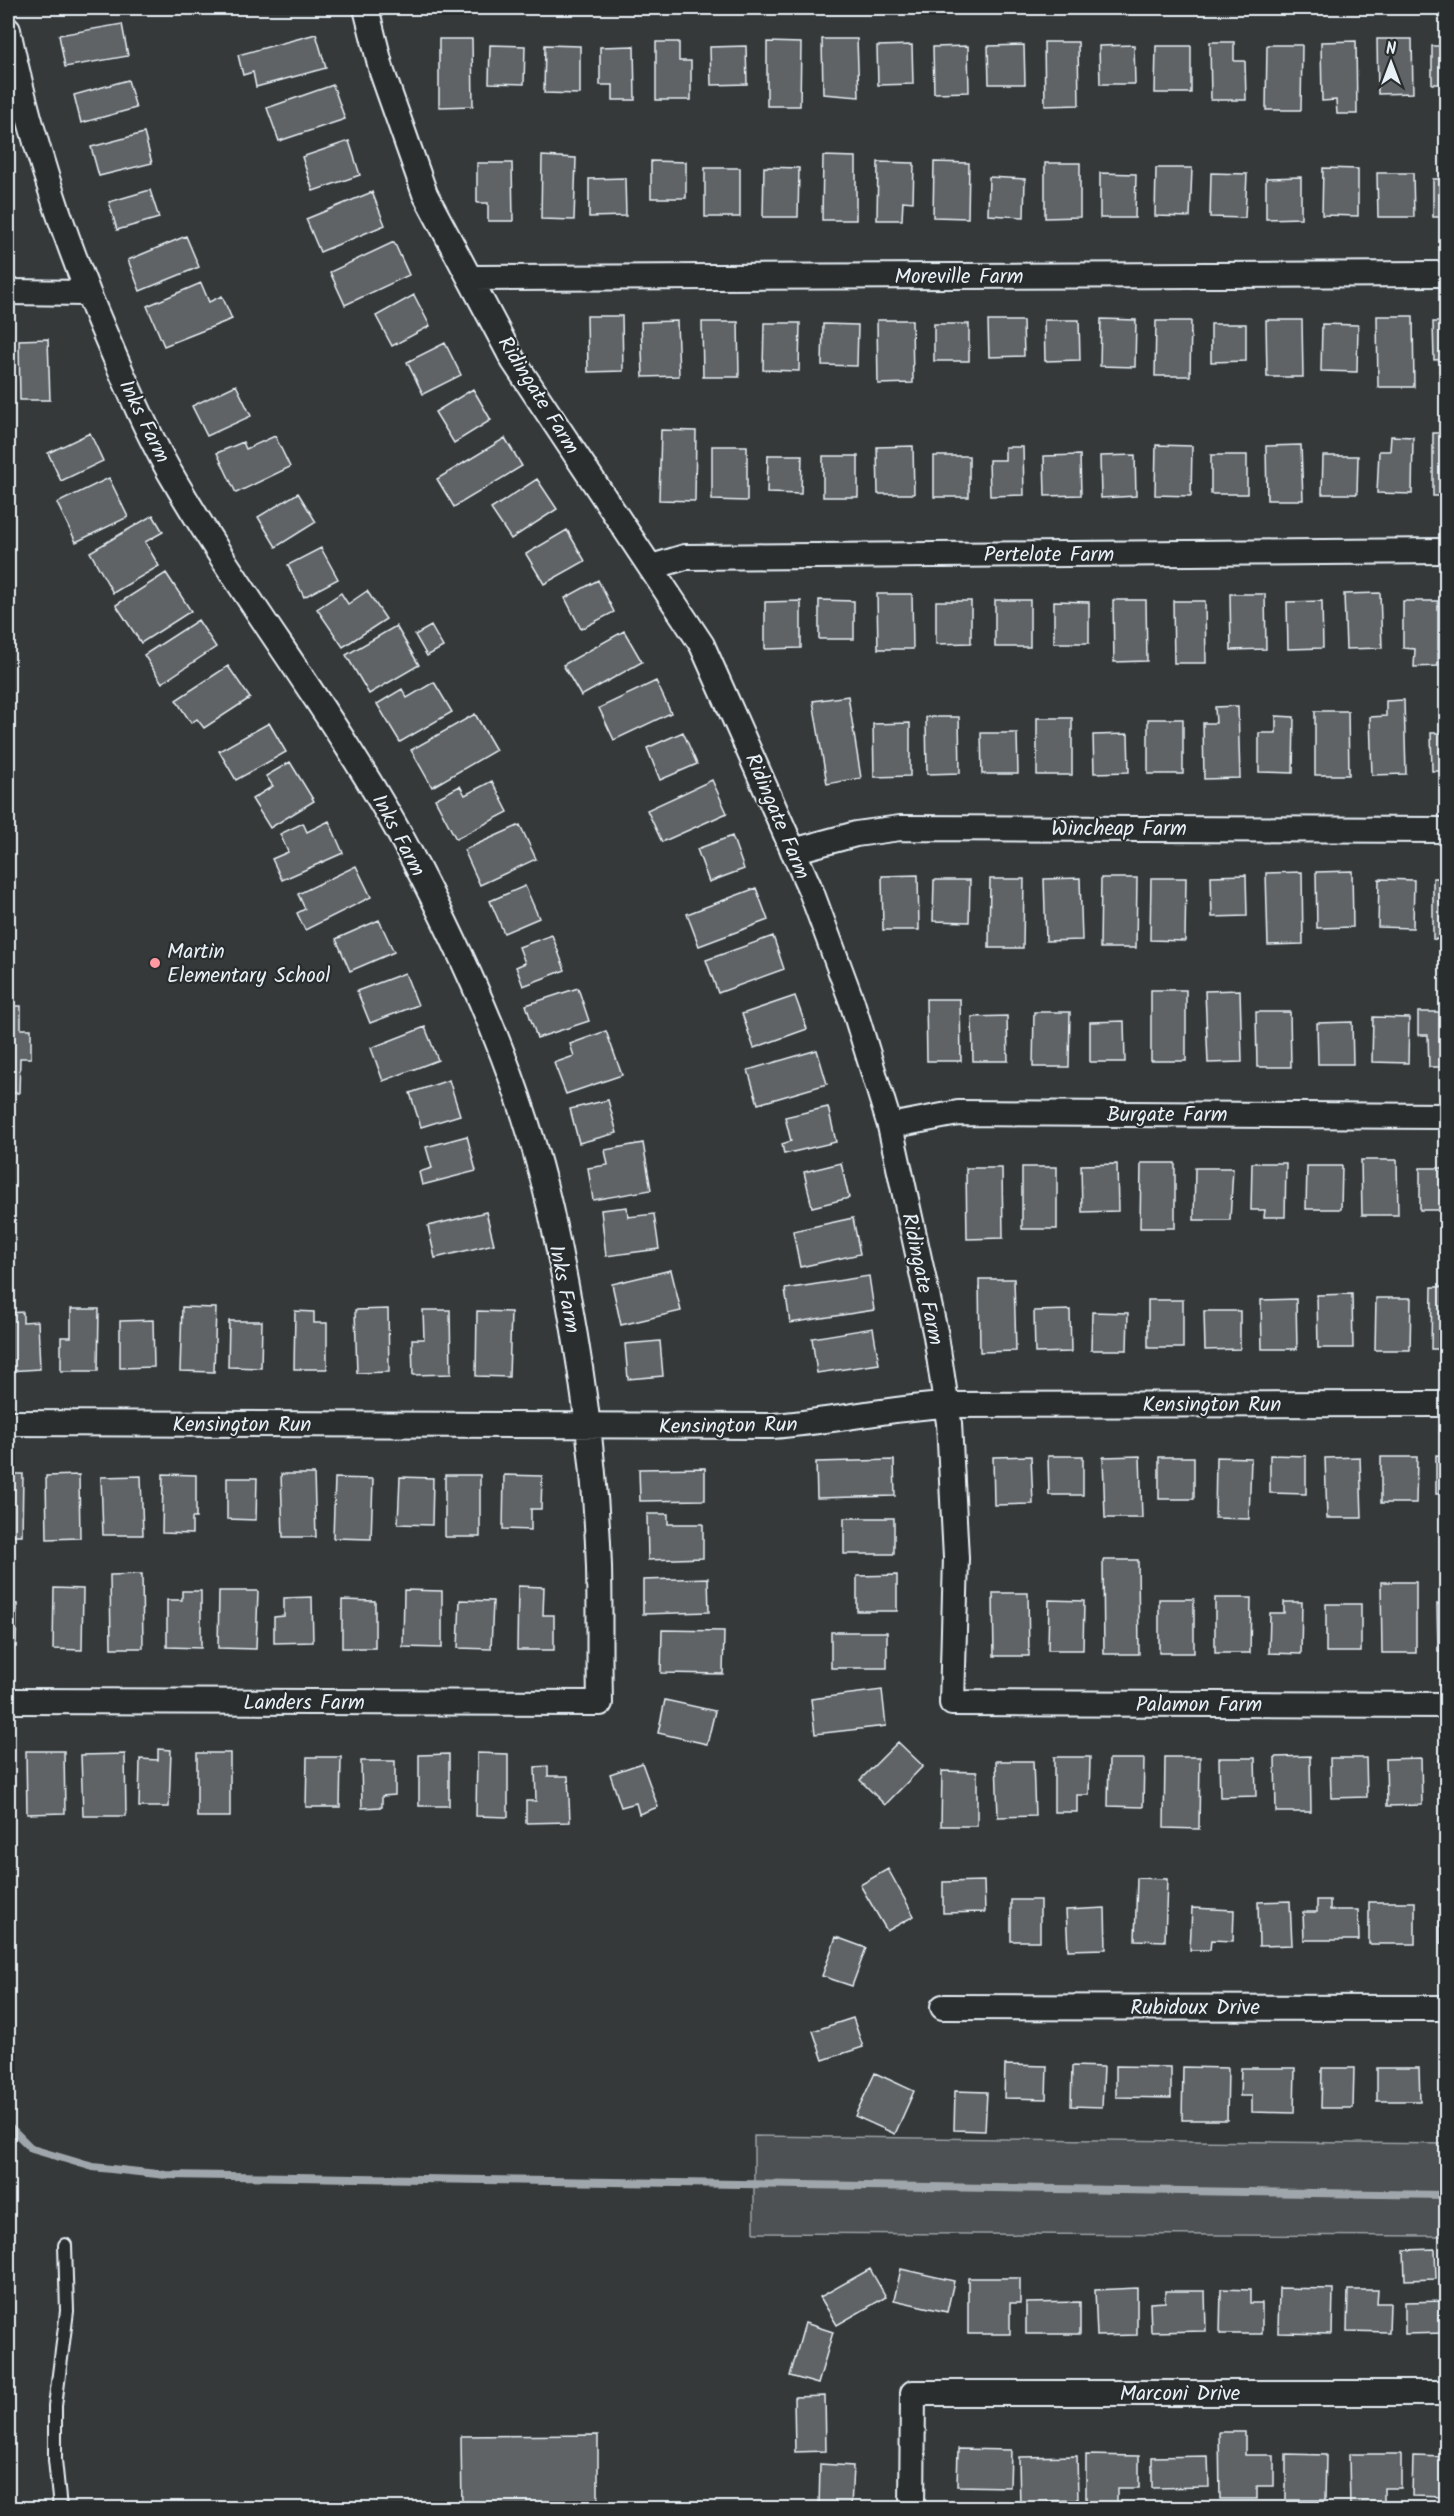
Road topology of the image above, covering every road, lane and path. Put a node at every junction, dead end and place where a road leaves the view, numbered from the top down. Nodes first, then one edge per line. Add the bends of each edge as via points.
1 (366, 8) edge
2 (8, 30) edge
3 (1446, 274) edge
4 (471, 278) junction
5 (8, 292) edge
6 (87, 293) junction
7 (1446, 551) edge
8 (652, 567) junction
9 (1446, 830) edge
10 (793, 850) junction
11 (1446, 1116) edge
12 (890, 1126) junction
13 (946, 1404) junction
14 (1446, 1404) edge
15 (8, 1423) edge
16 (588, 1425) junction
17 (8, 1701) edge
18 (600, 1703) joint
19 (952, 1703) joint
20 (1446, 1705) edge
21 (943, 2007) dead end
22 (1446, 2008) edge
23 (65, 2245) dead end
24 (1446, 2393) edge
25 (60, 2508) edge
26 (912, 2508) edge

1 - 4 street, Ridingate Farm via 382,72 425,194
2 - 6 street, Inks Farm via 37,152
3 - 4 street, Moreville Farm
4 - 8 street, Ridingate Farm via 513,360
5 - 6 street
6 - 16 street, Inks Farm via 168,468 222,559 371,784 412,857 488,1015 549,1206
7 - 8 street, Pertelote Farm via 685,557
8 - 10 street, Ridingate Farm via 702,645
9 - 10 street, Wincheap Farm via 900,828
10 - 12 street, Ridingate Farm via 852,1002
11 - 12 street, Burgate Farm via 958,1113
12 - 13 street, Ridingate Farm via 927,1284
13 - 14 street, Kensington Run
13 - 16 street, Kensington Run via 772,1426
13 - 19 street, Ridingate Farm via 956,1558
15 - 16 street, Kensington Run
16 - 18 street, Inks Farm via 599,1565
17 - 18 street, Landers Farm
19 - 20 street, Palamon Farm
21 - 22 street, Rubidoux Drive
23 - 25 lane via 67,2311 55,2406
24 - 26 street, Marconi Drive via 913,2392

